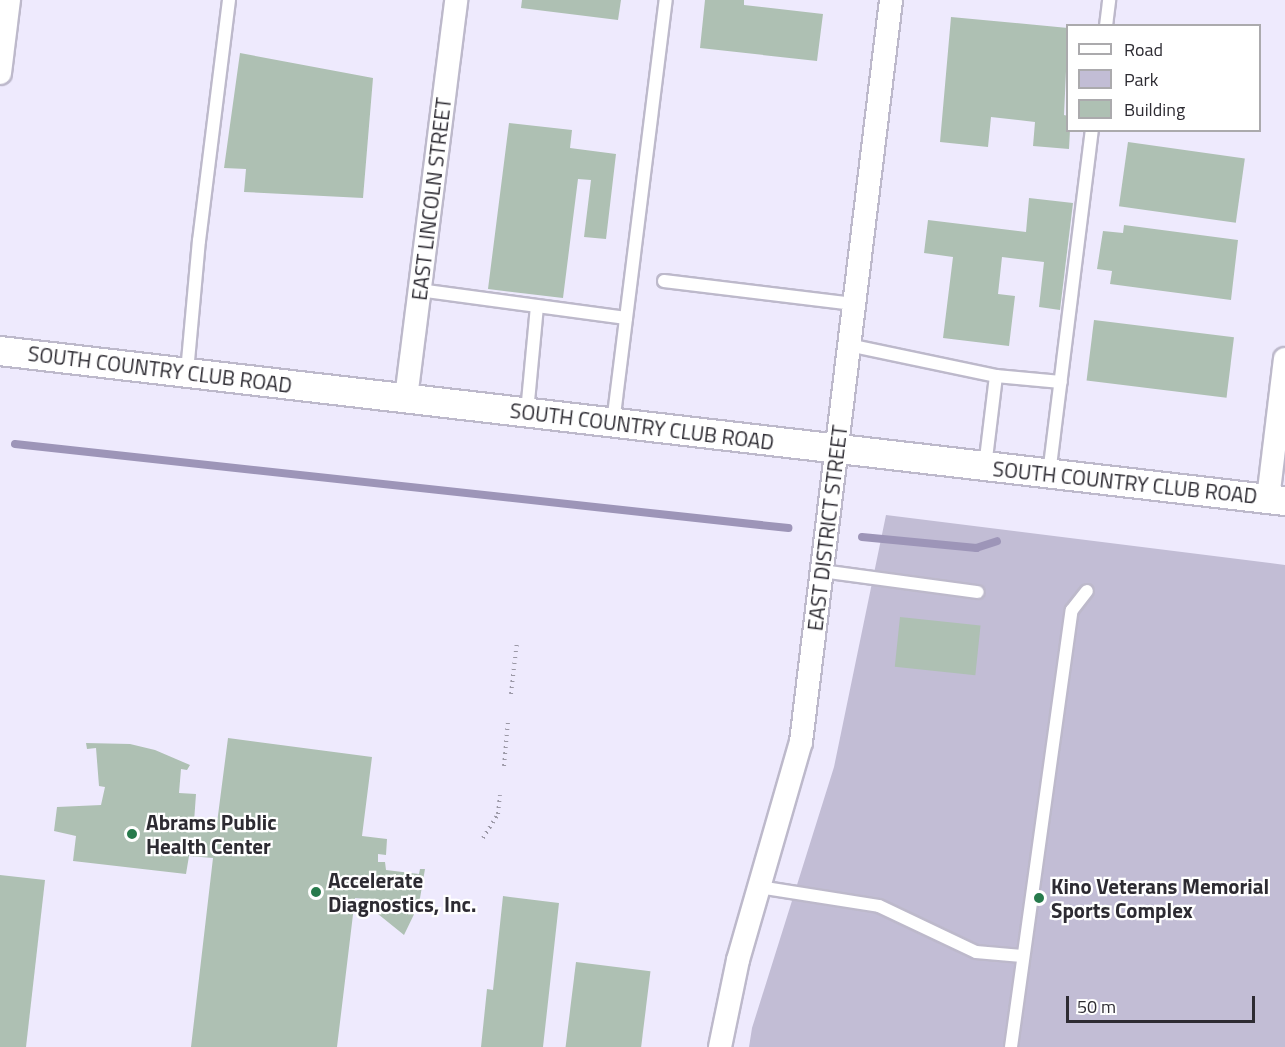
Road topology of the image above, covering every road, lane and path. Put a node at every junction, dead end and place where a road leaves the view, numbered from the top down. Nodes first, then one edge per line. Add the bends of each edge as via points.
1 (9, 0) edge
2 (229, 0) edge
3 (456, 0) edge
4 (666, 0) edge
5 (891, 0) edge
6 (1109, 0) edge
7 (1106, 24) edge
8 (0, 73) edge
9 (1092, 132) edge
10 (664, 281) dead end
11 (419, 290) junction
12 (854, 304) junction
13 (537, 306) junction
14 (626, 318) junction
15 (849, 345) junction
16 (0, 351) edge
17 (1285, 359) edge
18 (187, 372) junction
19 (996, 376) junction
20 (1061, 382) junction
21 (406, 398) junction
22 (526, 412) junction
23 (613, 423) junction
24 (836, 450) junction
25 (985, 466) junction
26 (1049, 474) junction
27 (1276, 500) edge
28 (822, 571) junction
29 (1087, 591) dead end
30 (978, 592) dead end
31 (518, 641) dead end
32 (511, 694) dead end
33 (508, 722) dead end
34 (504, 766) dead end
35 (500, 795) dead end
36 (483, 838) dead end
37 (759, 887) junction
38 (1022, 956) junction
39 (720, 1047) edge
40 (1011, 1047) edge

1 - 8 street
2 - 18 lane
3 - 11 street, EAST LINCOLN STREET
4 - 14 lane
5 - 12 street, EAST DISTRICT STREET
6 - 7 lane
9 - 20 lane
10 - 12 lane
11 - 13 lane
11 - 21 street, EAST LINCOLN STREET
12 - 15 street, EAST DISTRICT STREET
13 - 14 lane
13 - 22 lane
14 - 23 lane
15 - 19 lane
15 - 24 street, EAST DISTRICT STREET
16 - 18 street, SOUTH COUNTRY CLUB ROAD
17 - 27 street
18 - 21 street, SOUTH COUNTRY CLUB ROAD
19 - 20 lane
19 - 25 lane
20 - 26 lane
21 - 22 street, SOUTH COUNTRY CLUB ROAD
22 - 23 street, SOUTH COUNTRY CLUB ROAD
23 - 24 street, SOUTH COUNTRY CLUB ROAD
24 - 25 street, SOUTH COUNTRY CLUB ROAD
24 - 28 street, EAST DISTRICT STREET
25 - 26 street, SOUTH COUNTRY CLUB ROAD
26 - 27 street, SOUTH COUNTRY CLUB ROAD
28 - 30 lane
28 - 37 street, EAST DISTRICT STREET via 801,742
29 - 38 lane via 1072,610
31 - 32 path
33 - 34 path
35 - 36 path via 498,814
37 - 38 lane via 879,906 976,952
37 - 39 street, EAST DISTRICT STREET via 738,960
38 - 40 lane

